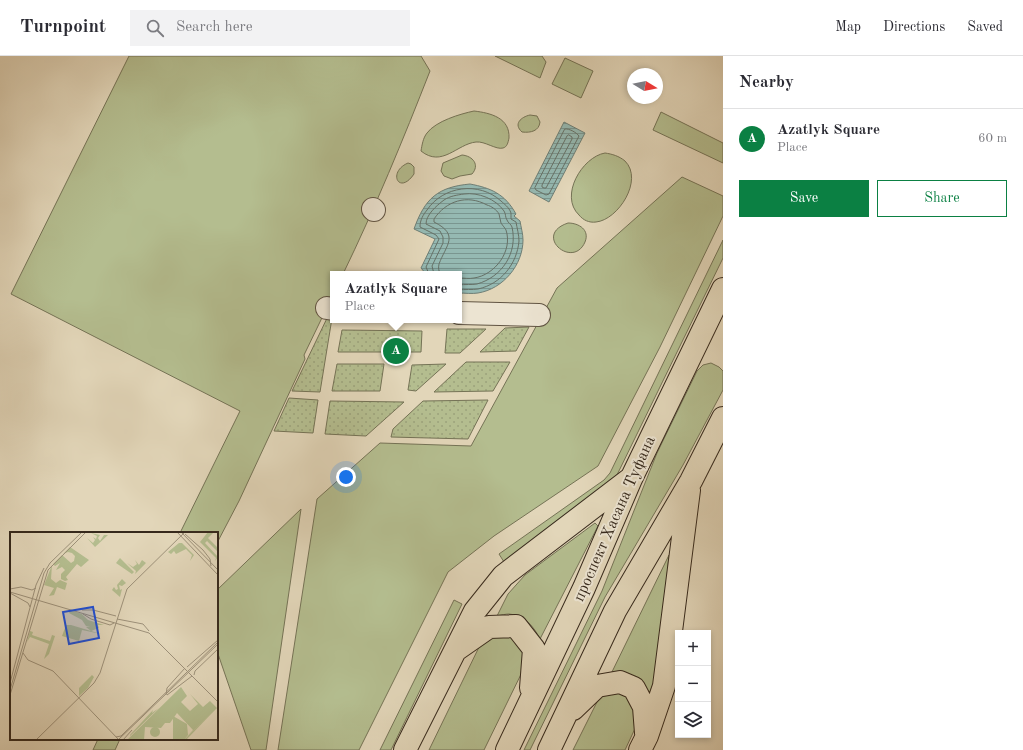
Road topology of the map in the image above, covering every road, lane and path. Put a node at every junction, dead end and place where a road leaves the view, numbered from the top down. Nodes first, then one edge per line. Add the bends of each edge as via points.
1 (723, 289) edge
2 (462, 313) edge
3 (539, 315) dead end
4 (723, 418) edge
5 (631, 479) junction
6 (690, 481) junction
7 (453, 652) junction
8 (530, 701) junction
9 (564, 718) junction
10 (643, 743) edge
11 (405, 750) edge
12 (507, 750) edge
13 (549, 750) edge

1 - 5 main road, проспект Хасана Туфана
2 - 3 street
4 - 6 main road
5 - 7 main road via 503,576 475,611
5 - 8 main road, проспект Хасана Туфана via 584,588
6 - 9 main road via 615,610
6 - 10 main road via 664,686
7 - 8 main road via 489,627 516,626 534,649
7 - 11 main road
8 - 12 main road, проспект Хасана Туфана
9 - 10 main road via 597,686 620,682 634,688 644,707
9 - 13 main road

